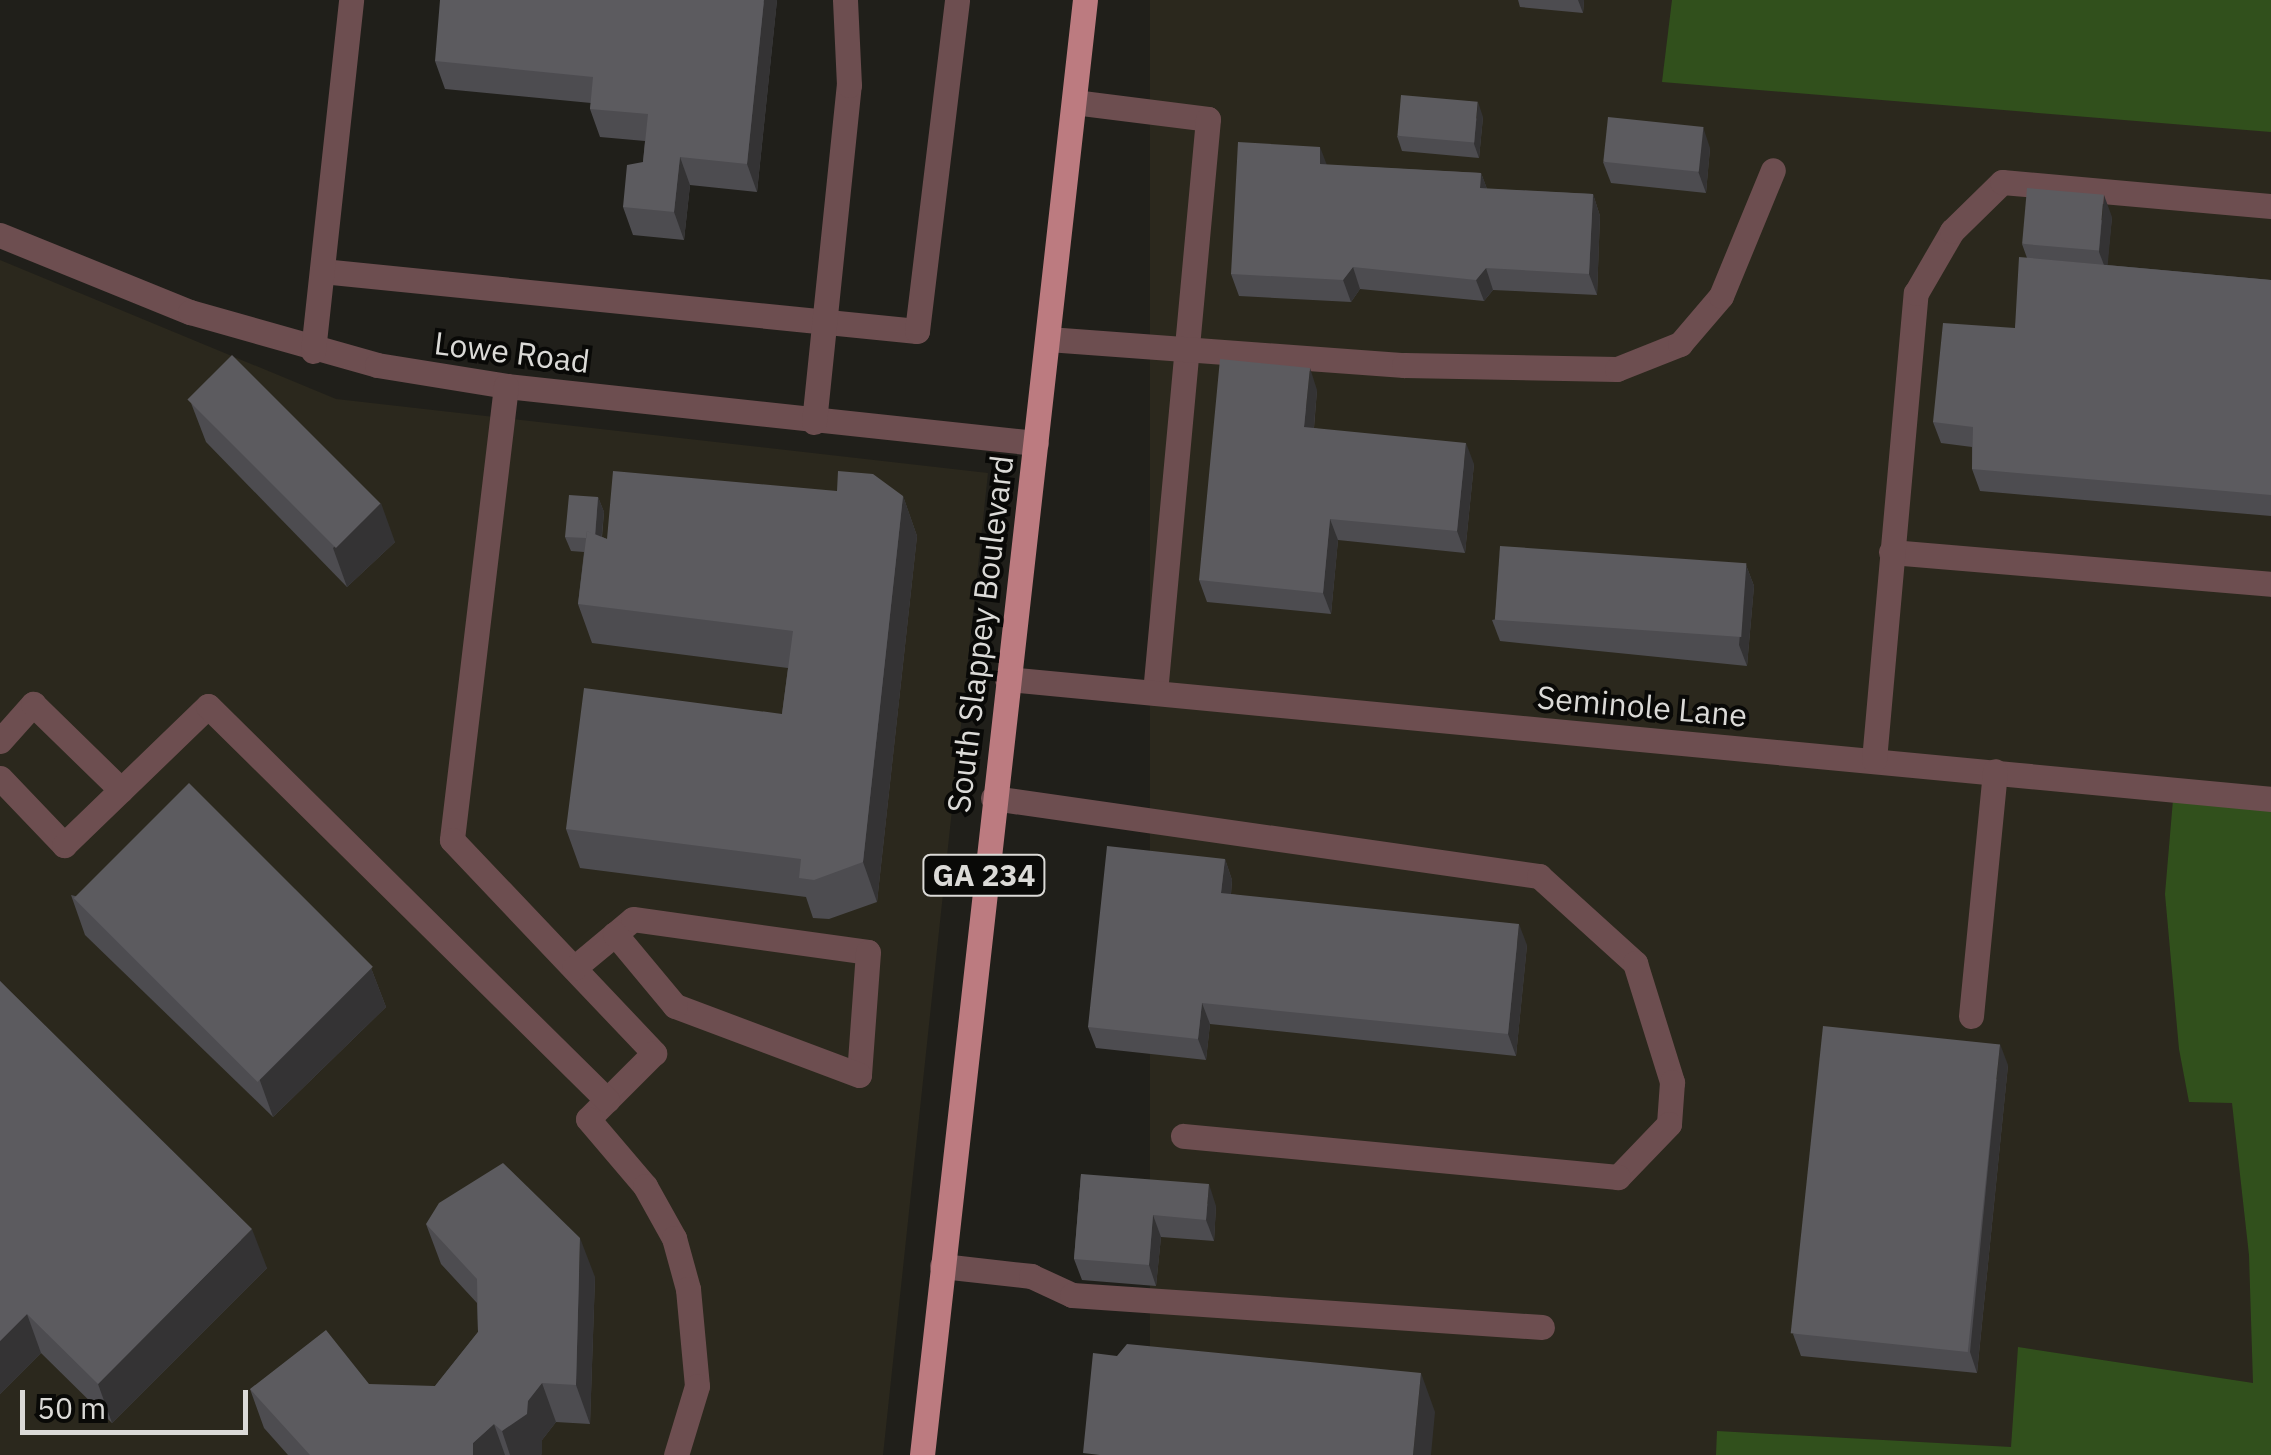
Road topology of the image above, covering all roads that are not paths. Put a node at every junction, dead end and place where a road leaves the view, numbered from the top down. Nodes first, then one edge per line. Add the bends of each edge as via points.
1 (351, 0) edge
2 (845, 0) edge
3 (957, 0) edge
4 (1085, 0) edge
5 (1074, 102) junction
6 (1774, 170) dead end
7 (2271, 206) edge
8 (0, 235) edge
9 (322, 272) junction
10 (823, 322) junction
11 (1048, 338) junction
12 (1183, 348) junction
13 (313, 350) junction
14 (506, 386) junction
15 (814, 422) junction
16 (1036, 443) junction
17 (1891, 552) junction
18 (2271, 584) edge
19 (1006, 679) junction
20 (1155, 693) junction
21 (0, 742) edge
22 (1874, 760) junction
23 (1995, 771) junction
24 (0, 778) edge
25 (121, 790) junction
26 (993, 798) junction
27 (2271, 800) edge
28 (615, 934) junction
29 (574, 968) junction
30 (1971, 1016) dead end
31 (606, 1100) junction
32 (1183, 1136) dead end
33 (942, 1266) junction
34 (1542, 1326) dead end
35 (676, 1455) edge
36 (922, 1455) edge

1 - 9 street
2 - 10 street via 849,85
3 - 10 street via 917,331
4 - 5 main road, South Slappey Boulevard / GA 234
5 - 11 main road, South Slappey Boulevard / GA 234
5 - 12 street via 1208,119
6 - 12 street via 1721,296 1680,344 1617,368 1404,365
7 - 17 street via 2002,182 1952,231 1916,293
8 - 13 street, Lowe Road via 112,283
9 - 10 street
9 - 13 street
10 - 15 street
11 - 12 street
11 - 16 main road, South Slappey Boulevard / GA 234
12 - 20 street
13 - 14 street, Lowe Road
14 - 15 street, Lowe Road
14 - 29 street via 452,840
15 - 16 street, Lowe Road
16 - 19 main road, South Slappey Boulevard / GA 234
17 - 18 street
17 - 22 street
19 - 20 street, Seminole Lane
19 - 26 main road, South Slappey Boulevard / GA 234
20 - 22 street, Seminole Lane
21 - 25 street via 33,704
22 - 23 street, Seminole Lane
23 - 27 street, Seminole Lane
23 - 30 street
24 - 25 street via 64,845
25 - 31 street via 208,706
26 - 32 street via 1539,876 1635,963 1672,1082 1669,1124 1618,1176
26 - 33 main road, South Slappey Boulevard / GA 234
28 - 28 street via 633,918 868,952 859,1074 675,1006
28 - 29 street
29 - 31 street via 654,1053
31 - 35 street via 588,1119 645,1186 674,1238 688,1290 696,1386
33 - 34 street via 1030,1276 1072,1294
33 - 36 main road, South Slappey Boulevard / GA 234

